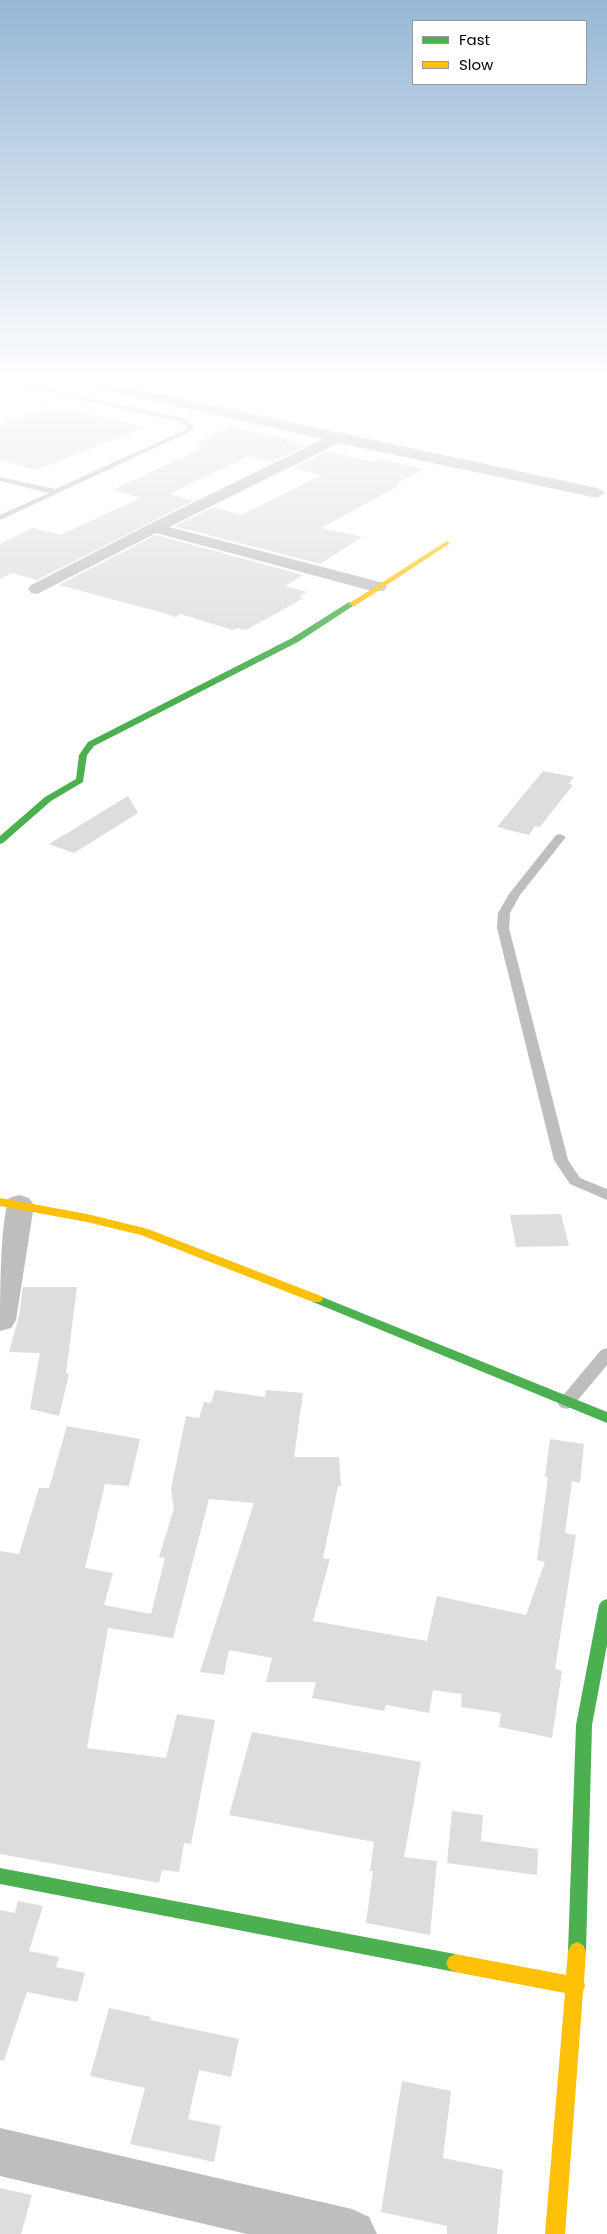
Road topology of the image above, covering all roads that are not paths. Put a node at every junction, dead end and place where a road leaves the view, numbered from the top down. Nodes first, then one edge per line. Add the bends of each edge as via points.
1 (14, 482) edge
2 (77, 482) edge
3 (247, 482) edge
4 (573, 482) edge
5 (582, 482) edge
6 (604, 488) edge
7 (56, 492) junction
8 (0, 518) edge
9 (154, 528) junction
10 (447, 543) dead end
11 (378, 587) junction
12 (38, 589) dead end
13 (560, 837) dead end
14 (0, 840) edge
15 (607, 1195) edge
16 (9, 1204) edge
17 (0, 1320) edge
18 (607, 1354) edge
19 (566, 1403) junction
20 (607, 1418) edge
21 (607, 1605) edge
22 (595, 1730) edge
23 (0, 1876) edge
24 (576, 1986) junction
25 (0, 2152) edge
26 (352, 2234) edge
27 (555, 2234) edge

1 - 7 lane
2 - 7 lane
3 - 9 street
4 - 6 street
5 - 6 street
7 - 8 lane
9 - 11 street
9 - 12 street
10 - 11 street
11 - 14 street via 295,640 91,744 83,755 80,780 48,799
13 - 15 lane via 515,894 504,913 503,928 561,1160 575,1181
16 - 17 street
16 - 19 street via 144,1232 240,1268
18 - 19 lane
19 - 20 street
21 - 22 street
22 - 24 street
23 - 24 street
24 - 27 street
25 - 26 street

